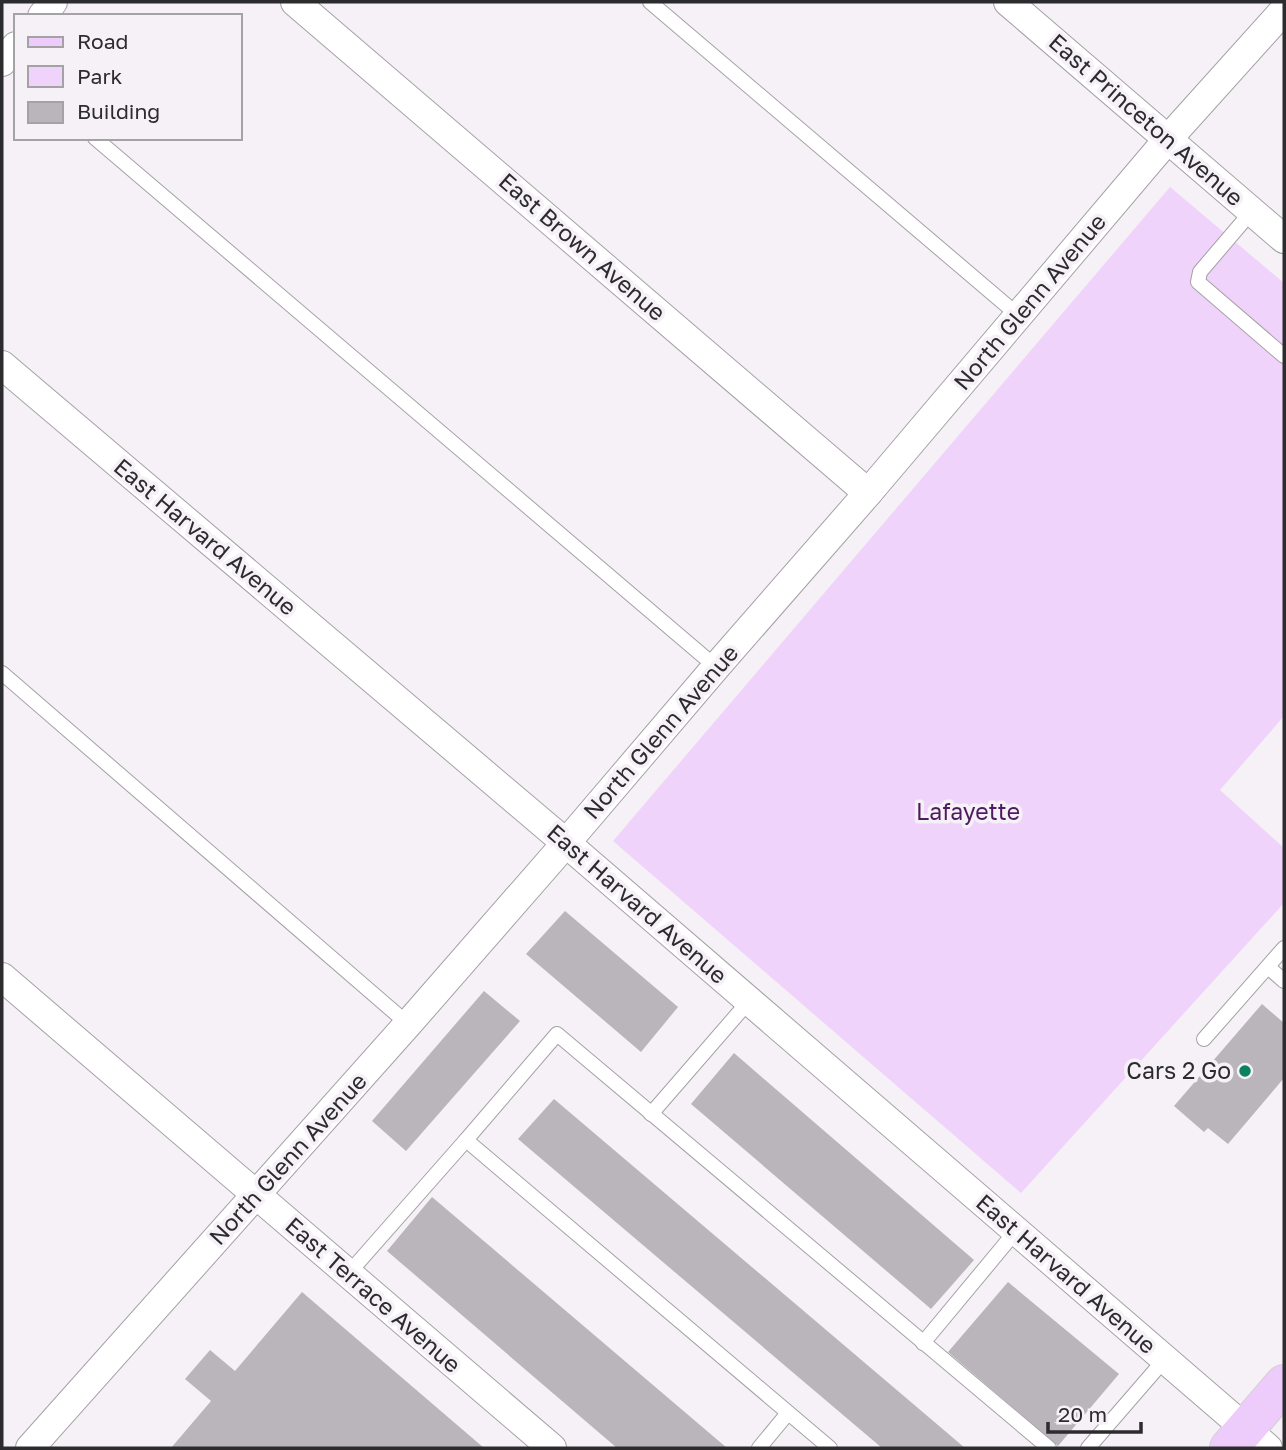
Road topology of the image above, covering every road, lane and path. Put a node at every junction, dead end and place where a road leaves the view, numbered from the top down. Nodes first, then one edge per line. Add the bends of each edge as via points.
1 (295, 2) edge
2 (650, 2) edge
3 (1008, 2) edge
4 (1284, 10) edge
5 (1168, 139) junction
6 (96, 140) edge
7 (1252, 211) junction
8 (1284, 239) edge
9 (1019, 316) junction
10 (1284, 356) edge
11 (2, 365) edge
12 (869, 493) junction
13 (716, 667) junction
14 (2, 673) edge
15 (566, 843) junction
16 (1284, 948) edge
17 (1268, 967) junction
18 (2, 977) edge
19 (1284, 981) edge
20 (749, 1001) junction
21 (408, 1024) junction
22 (1204, 1039) dead end
23 (651, 1114) junction
24 (466, 1140) junction
25 (256, 1195) junction
26 (1017, 1231) junction
27 (348, 1274) junction
28 (923, 1343) junction
29 (1165, 1359) junction
30 (1284, 1384) edge
31 (788, 1413) junction
32 (1247, 1442) edge
33 (30, 1448) edge
34 (552, 1448) edge
35 (759, 1448) edge
36 (830, 1448) edge
37 (1049, 1448) edge
38 (1088, 1448) edge

1 - 12 street, East Brown Avenue
2 - 9 lane
3 - 5 street, East Princeton Avenue
4 - 5 street, North Glenn Avenue
5 - 7 street, East Princeton Avenue
5 - 9 street, North Glenn Avenue
6 - 13 lane
7 - 8 street, East Princeton Avenue
7 - 10 lane via 1200,272 1198,282
9 - 12 street, North Glenn Avenue
11 - 15 street, East Harvard Avenue
12 - 13 street, North Glenn Avenue
13 - 15 street, North Glenn Avenue
14 - 21 lane
15 - 20 street, East Harvard Avenue
15 - 21 street, North Glenn Avenue
16 - 17 lane
17 - 19 lane
17 - 22 lane
18 - 25 street, East Terrace Avenue
20 - 23 lane
20 - 26 street, East Harvard Avenue
21 - 25 street, North Glenn Avenue
23 - 24 lane via 557,1034
23 - 28 lane
24 - 27 lane
24 - 31 lane
25 - 27 street, East Terrace Avenue
25 - 33 street, North Glenn Avenue
26 - 28 lane
26 - 29 street, East Harvard Avenue
27 - 34 street, East Terrace Avenue
28 - 37 lane
29 - 32 street, East Harvard Avenue
29 - 38 lane
30 - 32 main road
31 - 35 lane
31 - 36 lane

